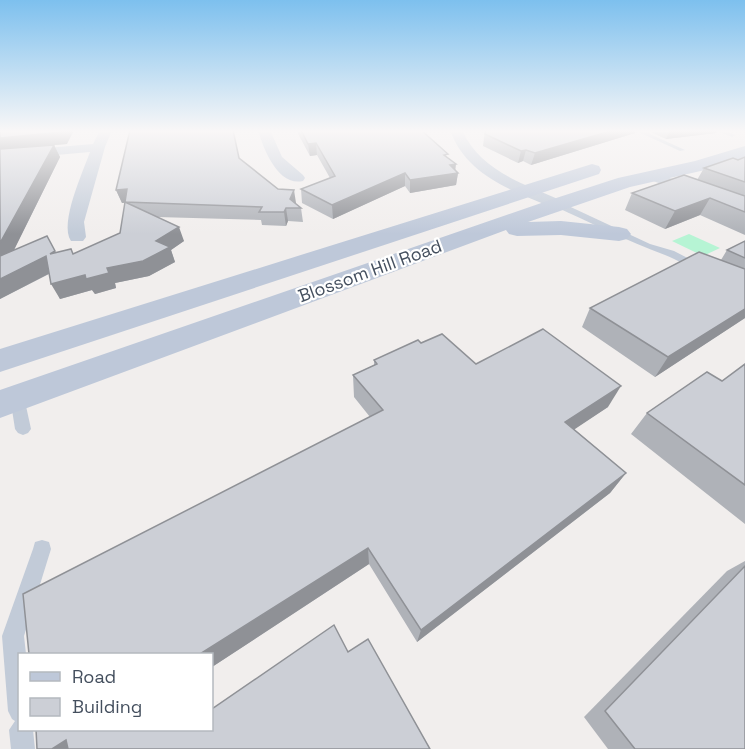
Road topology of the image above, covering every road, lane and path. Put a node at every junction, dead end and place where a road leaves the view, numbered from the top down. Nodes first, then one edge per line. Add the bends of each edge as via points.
1 (92, 165) edge
2 (281, 165) edge
3 (481, 165) edge
4 (613, 165) dead end
5 (664, 165) edge
6 (652, 166) junction
7 (298, 178) dead end
8 (525, 190) junction
9 (557, 204) junction
10 (745, 211) edge
11 (488, 229) junction
12 (619, 234) junction
13 (77, 237) dead end
14 (713, 273) edge
15 (0, 361) edge
16 (13, 410) edge
17 (42, 549) dead end
18 (18, 690) edge
19 (21, 731) edge
20 (23, 749) edge

1 - 13 street via 75,222
2 - 7 street
3 - 8 street
4 - 8 main road, Blossom Hill Road
5 - 6 main road, Blossom Hill Road
6 - 9 main road, Blossom Hill Road
6 - 10 street
8 - 9 street
8 - 15 main road, Blossom Hill Road
9 - 11 main road, Blossom Hill Road
9 - 12 lane
11 - 12 main road via 561,228
11 - 16 main road, Blossom Hill Road
12 - 14 lane
17 - 18 lane via 13,636
19 - 20 lane

